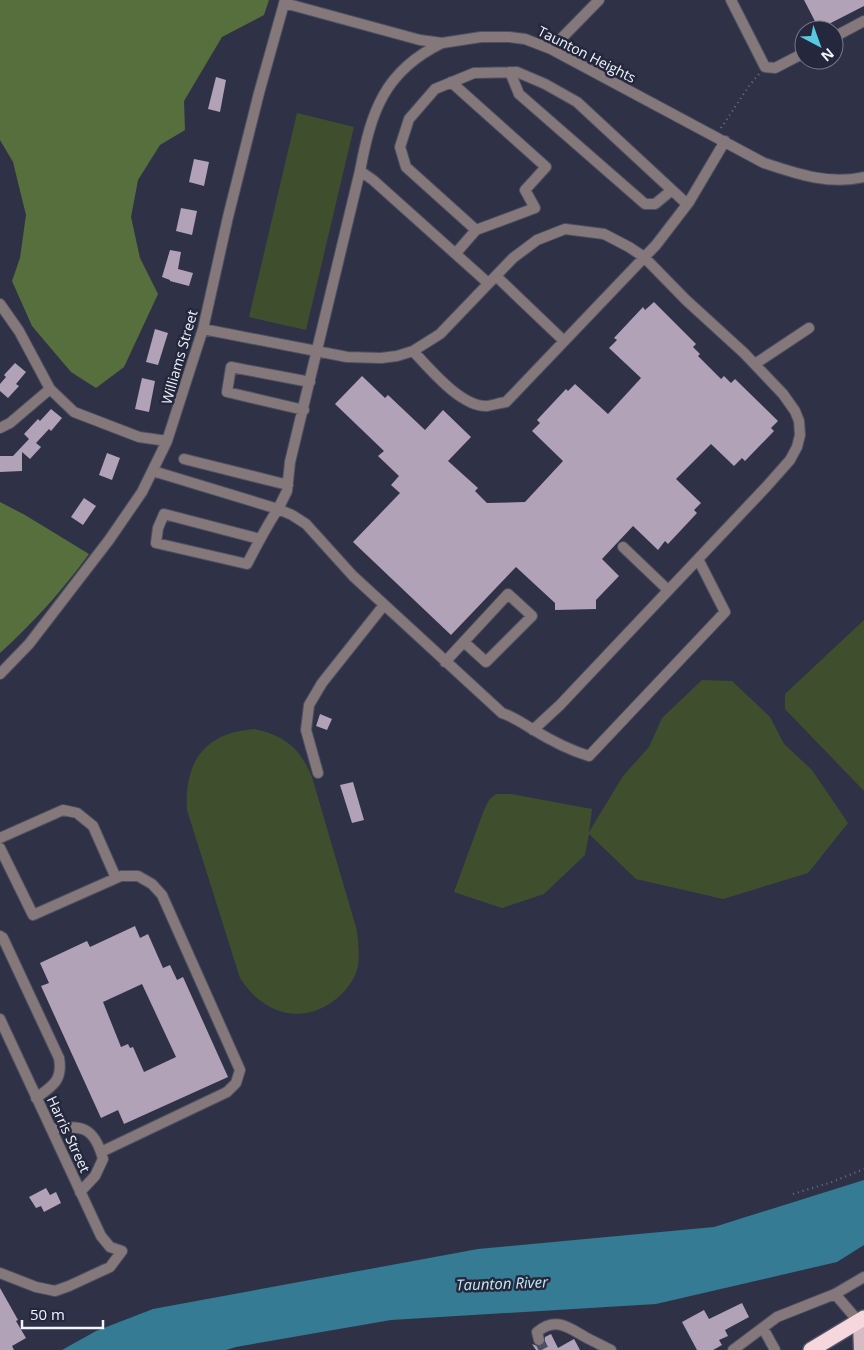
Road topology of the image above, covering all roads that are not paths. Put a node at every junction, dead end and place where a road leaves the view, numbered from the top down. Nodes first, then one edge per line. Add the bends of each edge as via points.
1 (598, 0) edge
2 (731, 0) edge
3 (284, 1) edge
4 (864, 21) edge
5 (844, 32) edge
6 (442, 43) junction
7 (551, 48) junction
8 (794, 58) edge
9 (510, 72) junction
10 (452, 82) junction
11 (721, 139) junction
12 (360, 171) junction
13 (864, 177) edge
14 (672, 190) junction
15 (687, 204) junction
16 (476, 230) junction
17 (456, 253) junction
18 (644, 257) junction
19 (492, 279) junction
20 (0, 304) edge
21 (809, 328) dead end
22 (203, 329) junction
23 (564, 341) junction
24 (317, 350) junction
25 (413, 352) junction
26 (755, 364) junction
27 (310, 382) junction
28 (50, 389) junction
29 (304, 410) junction
30 (0, 428) edge
31 (167, 441) junction
32 (184, 459) dead end
33 (153, 471) junction
34 (288, 485) junction
35 (278, 509) junction
36 (260, 539) junction
37 (623, 547) dead end
38 (698, 559) junction
39 (668, 590) junction
40 (384, 605) junction
41 (464, 642) junction
42 (445, 662) junction
43 (0, 674) edge
44 (533, 730) junction
45 (318, 773) dead end
46 (0, 838) edge
47 (0, 848) edge
48 (116, 878) junction
49 (0, 936) edge
50 (0, 1020) edge
51 (36, 1098) junction
52 (51, 1129) junction
53 (101, 1152) junction
54 (80, 1192) junction
55 (0, 1273) edge
56 (864, 1277) edge
57 (835, 1294) junction
58 (862, 1325) edge
59 (763, 1328) junction
60 (539, 1340) dead end
61 (608, 1349) edge
62 (734, 1350) edge
63 (775, 1350) edge
64 (811, 1350) edge
65 (860, 1350) edge

1 - 7 street
2 - 8 street via 765,67 775,68
3 - 6 street, Taunton Heights via 409,38
3 - 22 street, Williams Street via 228,216
4 - 5 street
6 - 7 street, Taunton Heights via 509,37 525,38
6 - 12 street via 407,67 381,97 366,137
7 - 11 street, Taunton Heights
9 - 10 street via 474,73
9 - 14 street via 545,84 577,102
9 - 14 street via 519,94 645,204 655,204
10 - 16 street via 435,89 409,119 400,146 406,167
10 - 16 street via 546,167 524,190 534,208
11 - 13 street, Taunton Heights via 764,163 799,175 835,180
11 - 15 street
12 - 17 street
12 - 24 street
14 - 15 street
15 - 18 street
16 - 17 street
17 - 19 street
18 - 19 street via 604,234 565,229 537,240
18 - 23 street
18 - 26 street
19 - 23 street
19 - 25 street via 440,334
20 - 28 street via 19,331
21 - 26 street
22 - 24 street
22 - 31 street, Williams Street
23 - 25 street via 506,402 486,406 466,400
24 - 25 street via 362,358
24 - 27 street
26 - 38 street via 795,410 800,435 797,447 790,460
27 - 29 street
27 - 29 street via 231,367 227,392
28 - 30 street
28 - 31 street via 74,412 139,437
29 - 34 street via 290,462
31 - 33 street, Williams Street
32 - 34 street
33 - 35 street
33 - 43 street, Williams Street via 98,556 29,644
34 - 35 street
35 - 36 street
35 - 40 street via 306,524
36 - 36 street via 247,564 156,543 164,514
37 - 39 street
38 - 39 street
38 - 44 street via 725,612 589,756
39 - 44 street
40 - 42 street
40 - 45 street via 322,683 309,706 306,730
41 - 41 street via 508,594 532,616 486,662
41 - 42 street
42 - 44 street via 502,713
46 - 48 street via 63,810 77,812 93,826
47 - 48 street via 34,915
48 - 53 street via 138,876 162,895 240,1070 236,1083 227,1092
49 - 51 street via 59,1058 61,1069 55,1084
50 - 51 street, Harris Street
51 - 52 street, Harris Street
52 - 53 street via 85,1128
52 - 54 street, Harris Street
53 - 54 street via 103,1159 95,1176
54 - 55 street, Harris Street via 101,1236 110,1247 122,1251 110,1267 55,1291
56 - 57 street
57 - 58 street
57 - 59 street via 777,1318
58 - 64 highway
58 - 65 main road
59 - 62 street
59 - 63 street
60 - 61 street via 537,1332 545,1326 560,1324

